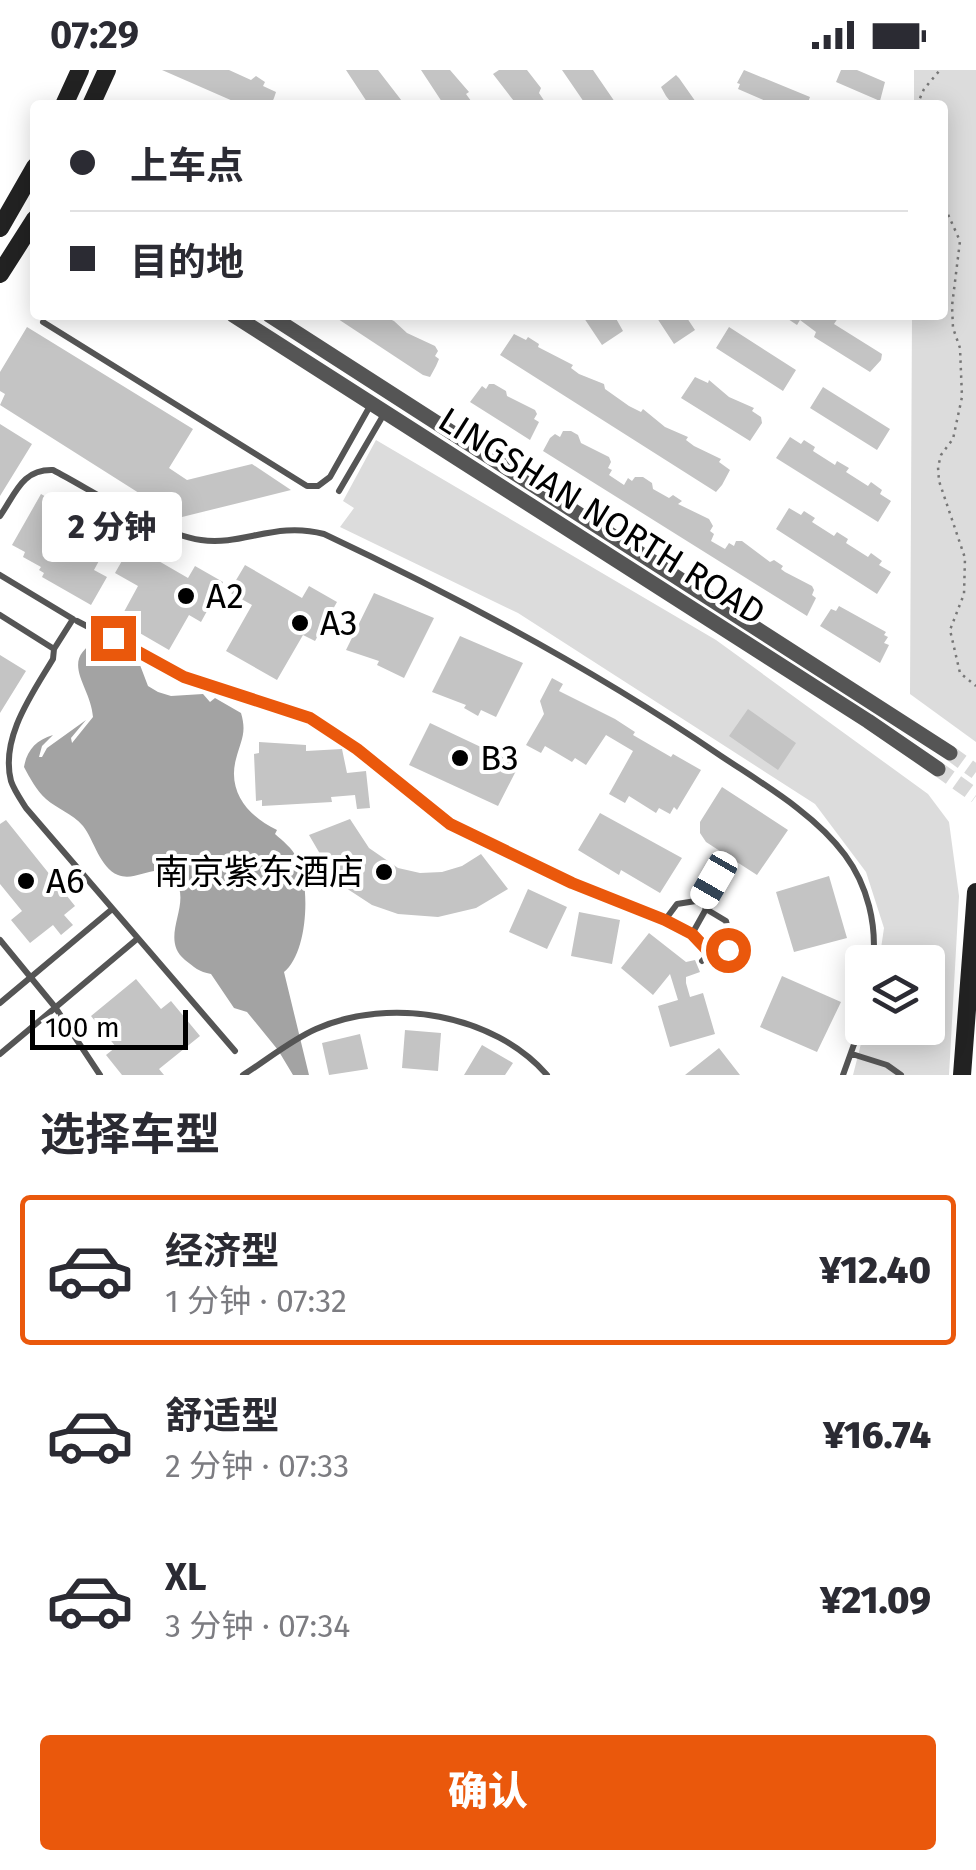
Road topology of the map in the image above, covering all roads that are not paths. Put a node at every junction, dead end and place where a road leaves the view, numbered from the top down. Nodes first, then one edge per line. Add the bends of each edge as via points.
1 (80, 70) edge
2 (106, 70) edge
3 (66, 100) edge
4 (93, 100) edge
5 (30, 191) edge
6 (30, 227) edge
7 (0, 228) edge
8 (0, 274) edge
9 (241, 320) edge
10 (277, 320) edge
11 (43, 322) dead end
12 (378, 409) junction
13 (340, 492) dead end
14 (0, 516) edge
15 (0, 575) edge
16 (0, 615) edge
17 (77, 621) dead end
18 (54, 649) junction
19 (950, 753) tunnel mouth
20 (938, 769) tunnel mouth
21 (714, 880) dead end
22 (976, 892) edge
23 (702, 900) junction
24 (706, 909) junction
25 (111, 910) junction
26 (665, 920) junction
27 (692, 934) junction
28 (136, 939) junction
29 (0, 940) edge
30 (873, 945) edge
31 (710, 953) junction
32 (702, 962) dead end
33 (30, 977) junction
34 (0, 1003) edge
35 (55, 1007) junction
36 (855, 1045) edge
37 (235, 1050) dead end
38 (0, 1054) edge
39 (852, 1054) junction
40 (100, 1075) edge
41 (243, 1075) edge
42 (547, 1075) edge
43 (843, 1075) edge
44 (901, 1075) edge
45 (962, 1075) edge

1 - 3 main road
2 - 4 main road
5 - 7 main road
6 - 8 main road
9 - 12 street, LINGSHAN NORTH ROAD
10 - 19 street, LINGSHAN NORTH ROAD
11 - 12 lane via 307,486 330,477
12 - 13 lane
12 - 20 street, LINGSHAN NORTH ROAD
14 - 30 lane via 27,476 53,470 176,534 203,540 302,529 324,534 466,602 635,697 825,831 861,883 872,914
15 - 18 lane via 73,619
16 - 18 lane
17 - 26 lane via 184,677 310,718 450,824
18 - 25 lane via 6,750 10,780
21 - 23 lane
22 - 45 main road
23 - 24 lane
23 - 26 lane via 677,904
24 - 27 lane
24 - 31 lane via 726,920 731,942 719,956
25 - 28 lane
25 - 33 lane
26 - 27 lane
27 - 31 lane
28 - 35 lane
28 - 37 lane
29 - 33 lane
31 - 32 lane
33 - 34 lane
33 - 35 lane
35 - 38 lane
35 - 40 lane
36 - 39 lane
39 - 43 lane
39 - 44 lane
41 - 42 lane via 314,1030 374,1016 442,1018 498,1036

